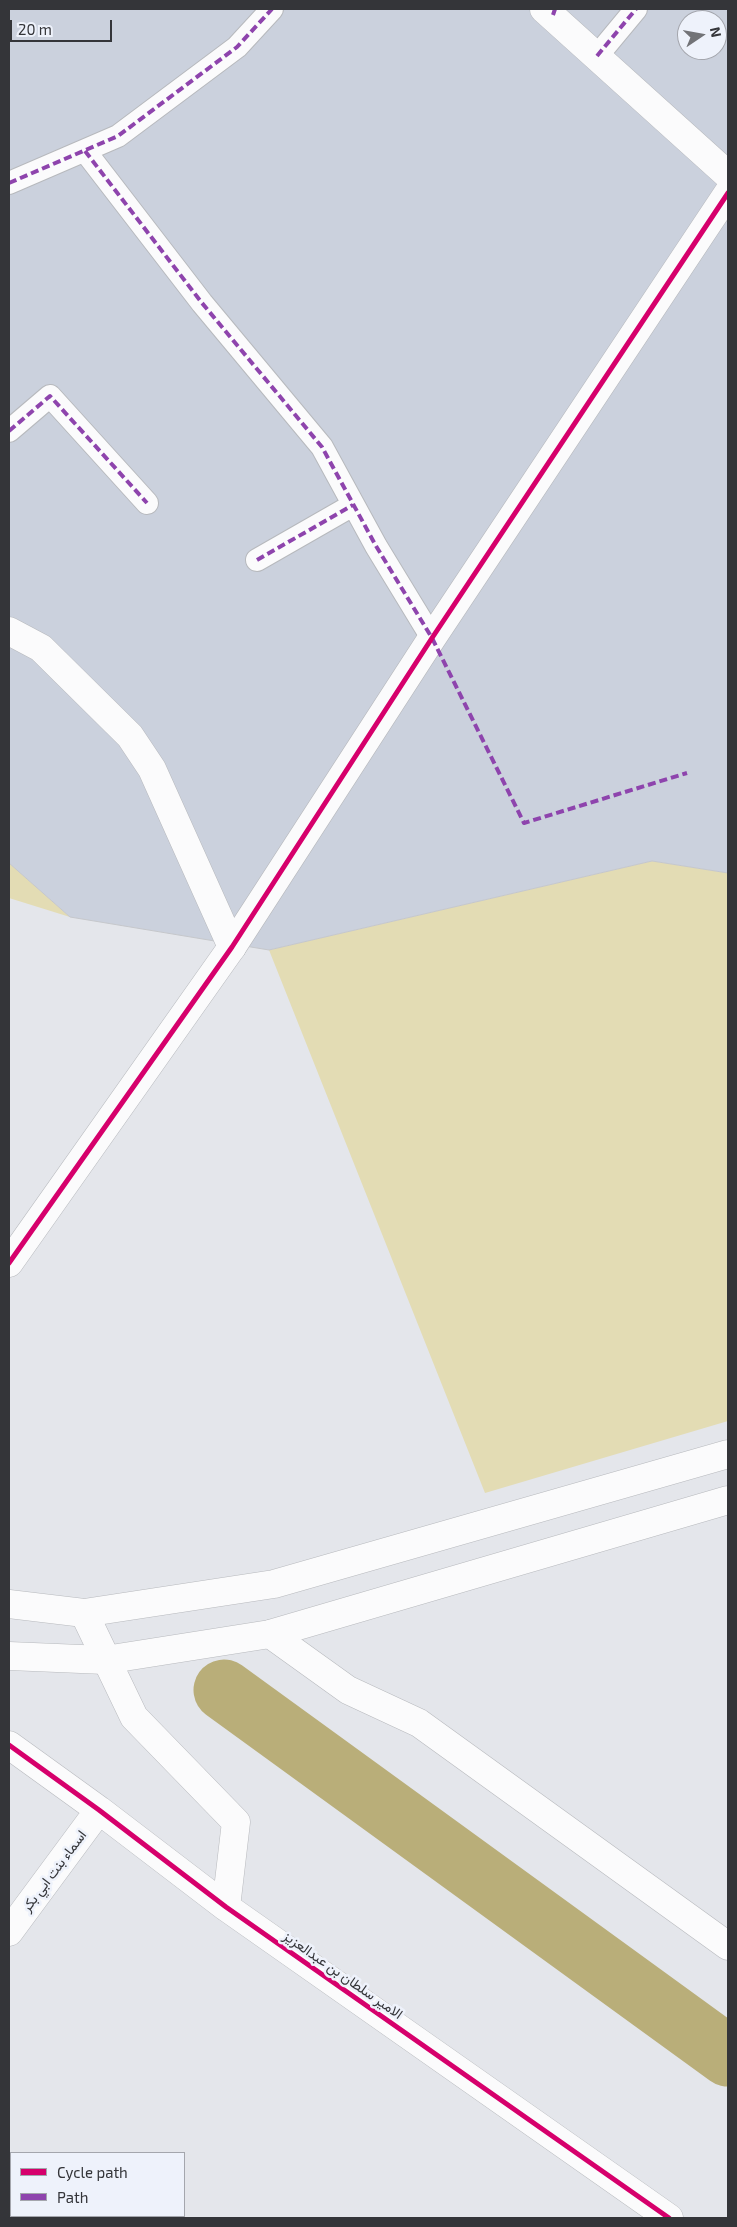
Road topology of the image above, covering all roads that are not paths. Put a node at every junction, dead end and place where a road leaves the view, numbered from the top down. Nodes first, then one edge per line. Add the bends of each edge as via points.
1 (272, 9) edge
2 (636, 9) edge
3 (551, 11) edge
4 (597, 56) junction
5 (84, 151) junction
6 (728, 175) edge
7 (9, 183) edge
8 (728, 193) edge
9 (9, 431) edge
10 (147, 503) dead end
11 (354, 505) junction
12 (257, 560) dead end
13 (9, 631) edge
14 (432, 638) junction
15 (232, 947) junction
16 (9, 1263) edge
17 (728, 1454) edge
18 (728, 1500) edge
19 (9, 1604) edge
20 (84, 1613) junction
21 (270, 1634) junction
22 (9, 1656) edge
23 (105, 1660) junction
24 (9, 1745) edge
25 (100, 1810) junction
26 (226, 1907) junction
27 (9, 1932) edge
28 (728, 1946) edge
29 (664, 2217) edge

1 - 5 street via 238,48 118,136
2 - 4 street
3 - 4 street
4 - 6 street
5 - 7 street
5 - 11 street via 202,303 322,447
8 - 14 street
9 - 10 street via 50,396
11 - 12 street
11 - 14 street
13 - 15 street via 41,648 130,736 152,769
14 - 15 street
15 - 16 street
17 - 20 street via 274,1584
18 - 21 street
19 - 20 street
20 - 23 street
21 - 23 street
21 - 28 street via 348,1690 419,1723
22 - 23 street
23 - 26 street via 134,1717 236,1822
24 - 25 street, الامير سلطان بن عبدالعزيز
25 - 26 street, الامير سلطان بن عبدالعزيز
25 - 27 street, اسماء بنت ابي بكر
26 - 29 street, الامير سلطان بن عبدالعزيز

